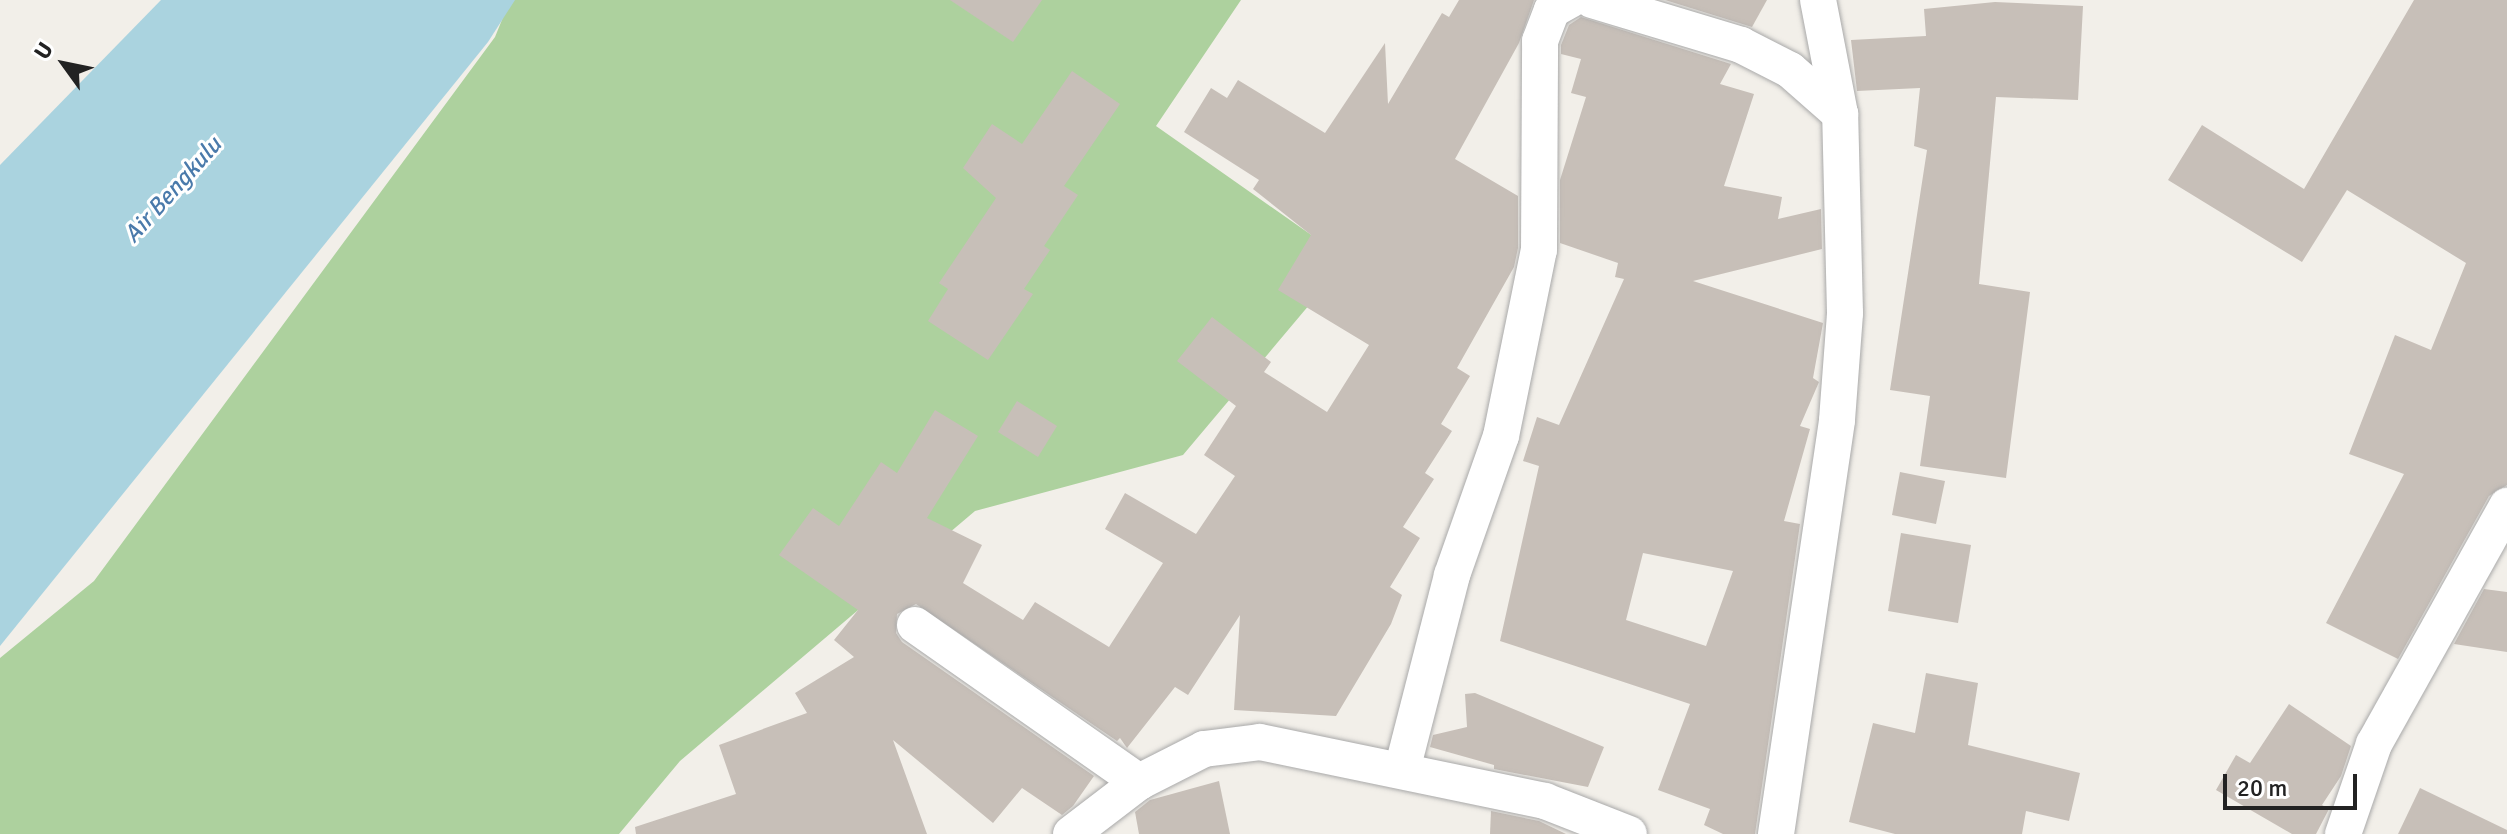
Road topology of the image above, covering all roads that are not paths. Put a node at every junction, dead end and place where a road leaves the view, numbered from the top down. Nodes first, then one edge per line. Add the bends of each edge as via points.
1 (1570, 0) edge
2 (1592, 0) edge
3 (1818, 0) edge
4 (1840, 114) junction
5 (2507, 506) edge
6 (915, 625) dead end
7 (1402, 770) junction
8 (1139, 782) junction
9 (1607, 830) edge
10 (1071, 834) edge
11 (1776, 834) edge
12 (2343, 834) edge

1 - 7 street via 1552,10 1540,41 1539,250 1501,436 1452,575
2 - 4 street via 1741,45 1790,70
3 - 4 street
4 - 11 street via 1845,313 1837,420
5 - 12 street via 2374,744
6 - 8 street
7 - 8 street via 1260,742 1204,749
7 - 9 street via 1545,801
8 - 10 street

